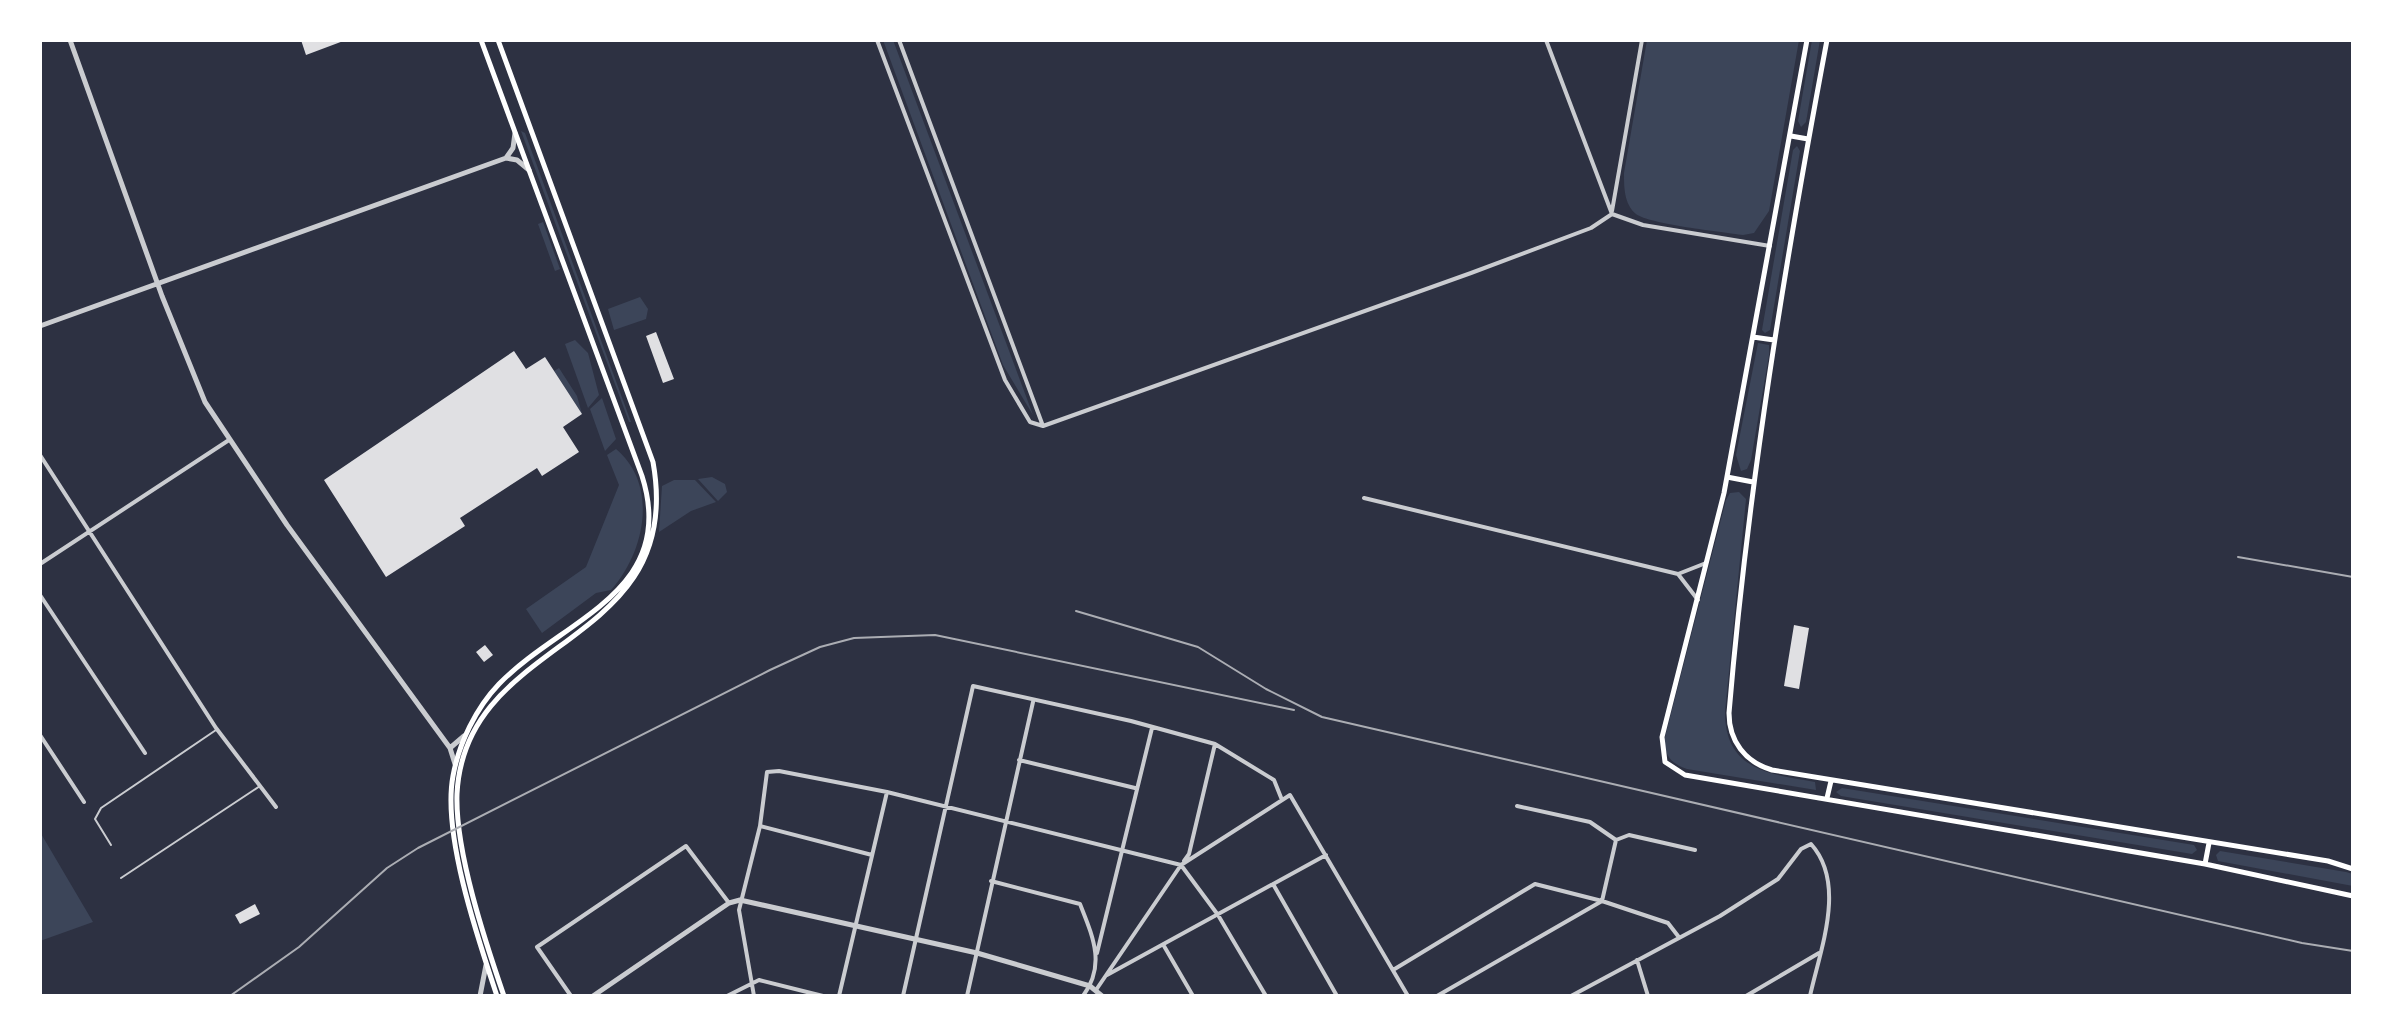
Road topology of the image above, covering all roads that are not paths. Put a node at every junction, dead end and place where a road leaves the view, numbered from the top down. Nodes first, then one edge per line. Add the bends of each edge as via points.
1 (70, 40) edge
2 (481, 40) edge
3 (498, 40) edge
4 (877, 40) edge
5 (899, 40) edge
6 (1546, 40) edge
7 (1642, 40) edge
8 (1807, 40) edge
9 (1827, 40) edge
10 (515, 132) junction
11 (1791, 136) junction
12 (1808, 139) junction
13 (506, 158) junction
14 (530, 172) junction
15 (1612, 214) junction
16 (1770, 246) junction
17 (158, 283) junction
18 (40, 326) edge
19 (1753, 337) junction
20 (1774, 340) junction
21 (637, 418) junction
22 (622, 423) junction
23 (1043, 426) junction
24 (229, 440) junction
25 (40, 455) edge
26 (1727, 477) junction
27 (1753, 482) junction
28 (1364, 498) dead end
29 (91, 531) junction
30 (1708, 561) junction
31 (40, 564) edge
32 (1678, 574) junction
33 (40, 595) edge
34 (1698, 600) junction
35 (1033, 702) junction
36 (1152, 728) junction
37 (216, 730) dead end
38 (468, 733) junction
39 (40, 735) edge
40 (1215, 744) junction
41 (450, 748) junction
42 (145, 753) dead end
43 (1019, 760) junction
44 (456, 765) junction
45 (1831, 781) junction
46 (260, 786) junction
47 (1135, 788) junction
48 (887, 792) junction
49 (1827, 798) junction
50 (1282, 800) junction
51 (84, 802) dead end
52 (946, 806) junction
53 (1517, 806) dead end
54 (276, 807) dead end
55 (1005, 820) junction
56 (760, 826) junction
57 (1616, 840) junction
58 (2209, 843) junction
59 (111, 845) dead end
60 (1123, 850) junction
61 (1695, 850) dead end
62 (872, 855) junction
63 (1326, 855) junction
64 (2205, 864) junction
65 (1181, 865) junction
66 (2353, 869) edge
67 (121, 878) dead end
68 (991, 881) junction
69 (1273, 884) junction
70 (2353, 896) edge
71 (740, 900) junction
72 (1602, 901) junction
73 (729, 903) junction
74 (1218, 915) junction
75 (858, 925) junction
76 (1678, 936) junction
77 (916, 939) junction
78 (1164, 945) junction
79 (977, 953) junction
80 (1097, 953) junction
81 (1819, 953) junction
82 (1637, 959) junction
83 (486, 964) junction
84 (1393, 970) junction
85 (1106, 975) junction
86 (751, 982) junction
87 (1093, 988) junction
88 (480, 996) edge
89 (497, 996) edge
90 (504, 996) edge
91 (571, 996) edge
92 (593, 996) edge
93 (727, 996) edge
94 (754, 996) edge
95 (823, 996) edge
96 (839, 996) edge
97 (903, 996) edge
98 (967, 996) edge
99 (1083, 996) edge
100 (1102, 996) edge
101 (1193, 996) edge
102 (1266, 996) edge
103 (1337, 996) edge
104 (1408, 996) edge
105 (1437, 996) edge
106 (1571, 996) edge
107 (1648, 996) edge
108 (1746, 996) edge
109 (1810, 996) edge

1 - 17 street
2 - 10 main road
3 - 21 main road
4 - 23 street via 1005,380 1030,422
5 - 23 street
6 - 15 street
7 - 15 street
8 - 11 main road
9 - 12 main road
10 - 13 street
10 - 14 main road
11 - 12 main road
11 - 16 main road
12 - 20 main road
13 - 14 street
13 - 17 street
14 - 22 main road
15 - 16 street via 1643,225
15 - 23 street via 1591,228 1471,273
16 - 19 main road
17 - 18 street
17 - 24 street via 191,373
19 - 20 main road
19 - 26 main road
20 - 27 main road
21 - 22 main road via 634,427
21 - 90 main road via 656,479 657,516 648,556 608,611 515,679 493,703 472,739 457,792 464,853
22 - 38 main road via 647,494 649,528 636,564 614,596 500,684 483,702
24 - 29 street
24 - 41 street
25 - 29 street
26 - 27 main road
26 - 30 main road
27 - 45 main road via 1731,730 1740,750 1756,764
28 - 32 street
29 - 31 street
29 - 46 street via 216,728
30 - 32 street
30 - 34 main road
32 - 34 street
33 - 42 street
34 - 49 main road via 1662,737 1665,762 1685,775
35 - 36 street
35 - 43 street
35 - 52 street via 973,686
36 - 40 street
36 - 47 street
37 - 59 lane via 101,808 95,819
38 - 41 street
38 - 44 main road
39 - 51 street
40 - 50 street via 1274,780
40 - 65 street via 1189,854
41 - 44 street
43 - 47 street
43 - 55 street
44 - 83 main road via 452,825
45 - 49 main road
45 - 58 main road
46 - 54 street
46 - 67 lane
47 - 60 street
48 - 52 street
48 - 56 street via 767,772
48 - 62 street
49 - 64 main road
50 - 63 street via 1290,795
50 - 65 street
52 - 55 street
52 - 77 street
53 - 57 street via 1590,822
55 - 60 street
55 - 68 street
56 - 62 street
56 - 71 street
57 - 61 street via 1629,835
57 - 72 street
58 - 64 main road
58 - 66 main road
60 - 65 street
60 - 80 street
62 - 75 street
63 - 69 street
63 - 84 street
64 - 70 main road
65 - 74 street
65 - 85 street
68 - 79 street
68 - 80 street via 1080,904
69 - 74 street
69 - 103 street
71 - 73 street
71 - 75 street
71 - 86 street
72 - 76 street via 1668,923
72 - 84 street via 1535,884
72 - 105 street
73 - 91 street via 686,846 537,947
73 - 92 street
74 - 78 street
74 - 102 street
75 - 77 street
75 - 96 street
76 - 81 street via 1778,879 1811,844 1821,855 1831,892
76 - 82 street
77 - 79 street
77 - 97 street
78 - 85 street
78 - 101 street
79 - 87 street
79 - 98 street
80 - 87 street
81 - 108 street
81 - 109 street
82 - 106 street
82 - 107 street
83 - 88 street
83 - 89 main road
84 - 104 street
85 - 87 street
86 - 93 street
86 - 94 street
86 - 95 street
87 - 99 street
87 - 100 street

